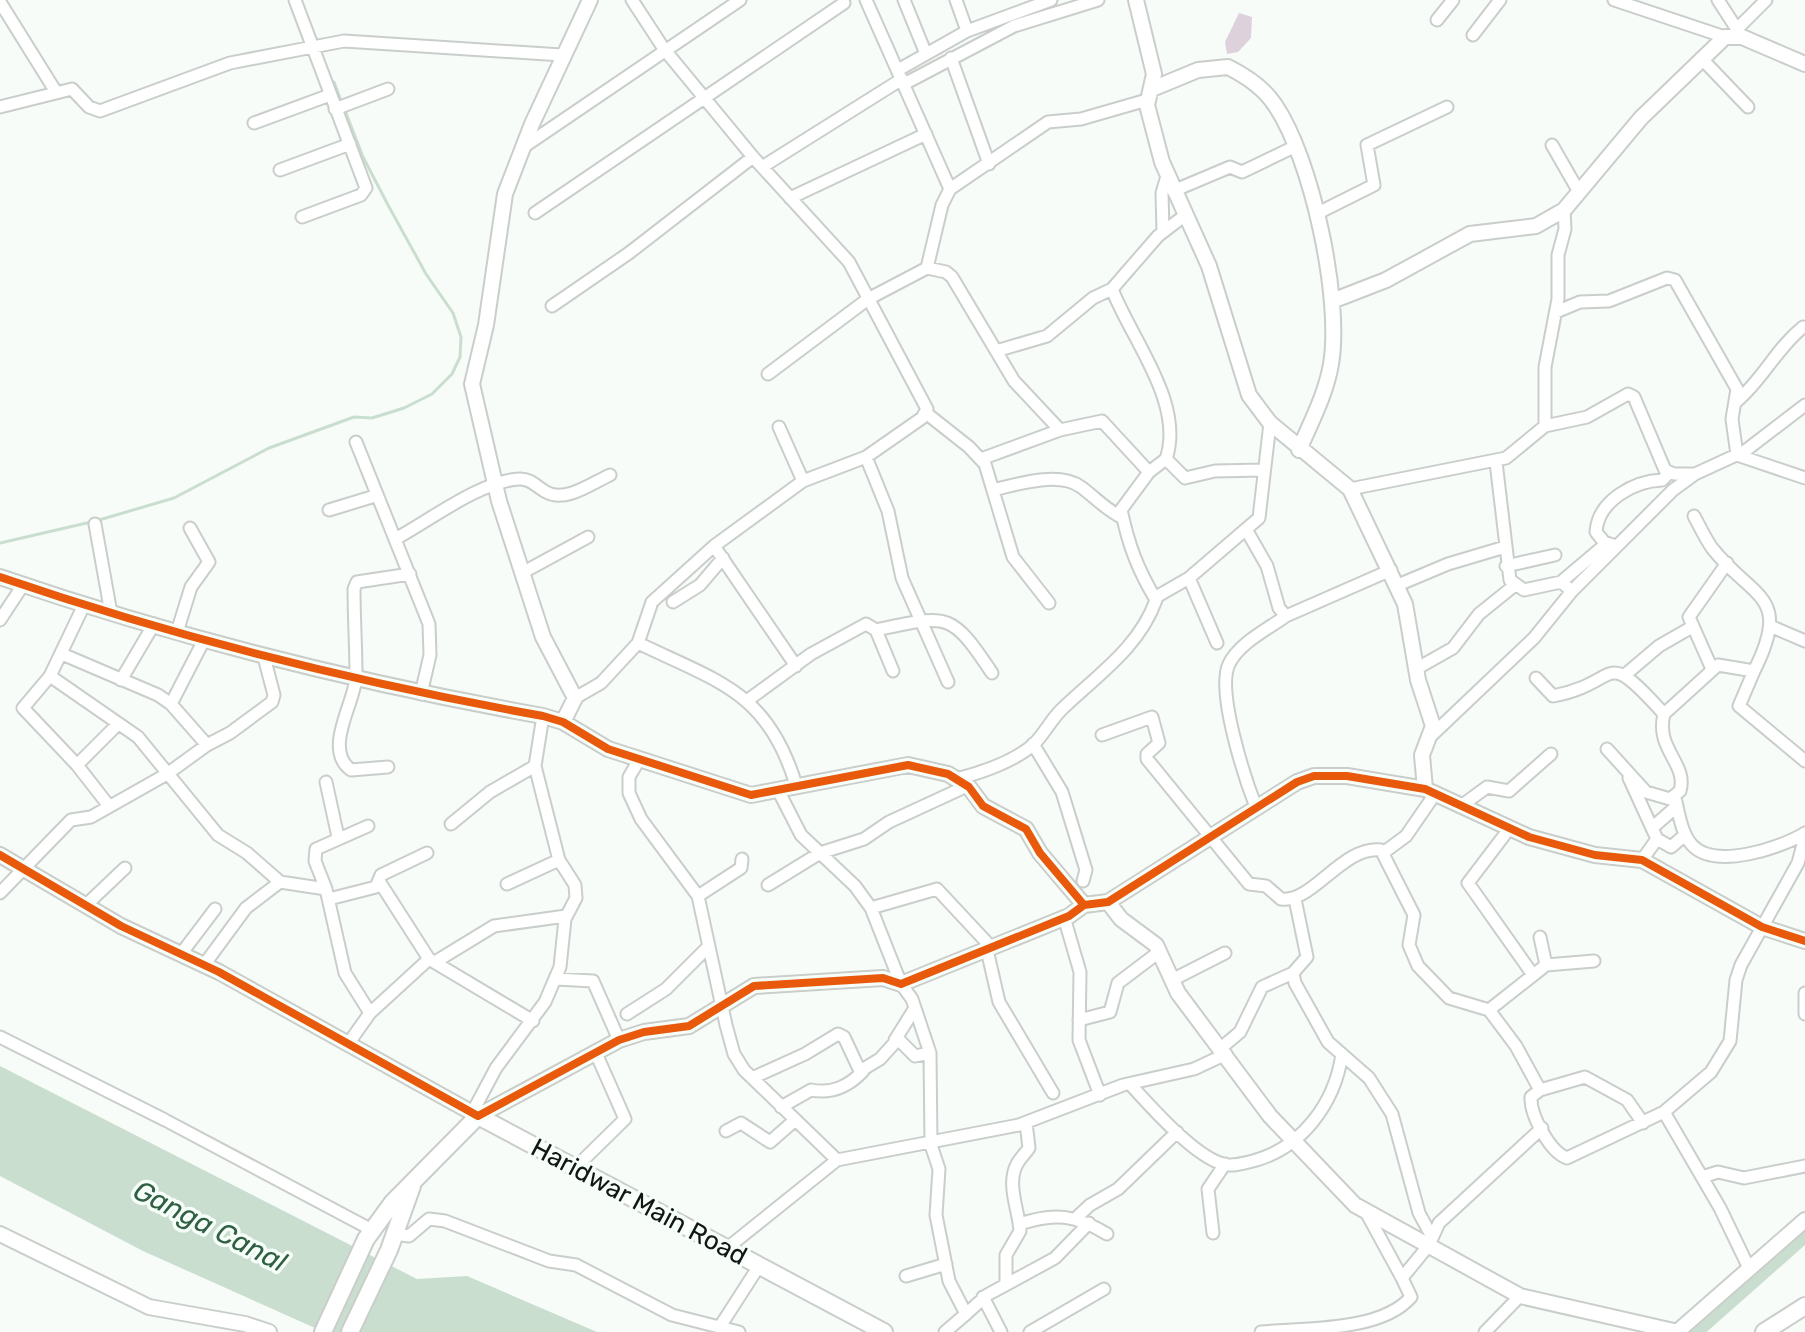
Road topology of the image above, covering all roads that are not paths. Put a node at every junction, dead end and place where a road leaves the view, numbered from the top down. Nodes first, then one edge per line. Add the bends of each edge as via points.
1 (295, 0) edge
2 (590, 0) edge
3 (740, 0) edge
4 (866, 0) edge
5 (904, 0) edge
6 (956, 0) edge
7 (1051, 0) edge
8 (1098, 0) edge
9 (1136, 0) edge
10 (1453, 0) edge
11 (1500, 0) edge
12 (1614, 0) edge
13 (1718, 0) edge
14 (1766, 0) edge
15 (635, 1) edge
16 (0, 2) edge
17 (844, 3) dead end
18 (1437, 20) dead end
19 (967, 31) junction
20 (1735, 34) junction
21 (1473, 35) dead end
22 (311, 46) junction
23 (664, 49) junction
24 (926, 54) junction
25 (562, 55) junction
26 (951, 58) junction
27 (1701, 58) junction
28 (1805, 64) edge
29 (901, 78) junction
30 (388, 89) dead end
31 (56, 92) junction
32 (330, 95) junction
33 (1149, 95) junction
34 (704, 96) junction
35 (0, 107) edge
36 (341, 107) junction
37 (1447, 107) dead end
38 (1748, 107) dead end
39 (254, 123) dead end
40 (926, 134) junction
41 (350, 144) junction
42 (1552, 145) dead end
43 (1296, 146) junction
44 (522, 148) junction
45 (753, 157) junction
46 (989, 164) junction
47 (762, 167) junction
48 (280, 170) dead end
49 (1167, 176) junction
50 (950, 189) junction
51 (1173, 191) junction
52 (1579, 192) junction
53 (790, 198) junction
54 (1564, 210) junction
55 (535, 213) dead end
56 (1316, 214) junction
57 (1184, 216) junction
58 (302, 217) dead end
59 (1163, 232) junction
60 (927, 268) junction
61 (1112, 289) junction
62 (868, 299) junction
63 (1332, 301) junction
64 (552, 306) dead end
65 (1556, 312) junction
66 (1803, 327) dead end
67 (996, 351) junction
68 (768, 374) dead end
69 (1737, 401) junction
70 (1805, 405) edge
71 (926, 413) junction
72 (1270, 423) junction
73 (1545, 426) junction
74 (779, 427) dead end
75 (1060, 430) junction
76 (356, 442) dead end
77 (1299, 450) junction
78 (1737, 455) junction
79 (866, 457) junction
80 (981, 459) junction
81 (1166, 459) junction
82 (1496, 462) junction
83 (1262, 470) junction
84 (1149, 472) junction
85 (1669, 473) junction
86 (1695, 474) junction
87 (610, 475) dead end
88 (1805, 478) edge
89 (803, 481) junction
90 (496, 485) junction
91 (1350, 489) junction
92 (993, 490) junction
93 (375, 496) junction
94 (329, 510) dead end
95 (1694, 516) dead end
96 (1123, 518) junction
97 (95, 524) dead end
98 (190, 528) dead end
99 (1247, 531) junction
100 (588, 537) dead end
101 (395, 539) junction
102 (1611, 545) junction
103 (714, 546) junction
104 (1505, 547) junction
105 (1555, 555) dead end
106 (723, 558) junction
107 (1727, 563) junction
108 (1506, 566) junction
109 (1391, 570) junction
110 (522, 573) junction
111 (410, 574) junction
112 (0, 577) edge
113 (1189, 578) junction
114 (1561, 582) junction
115 (23, 585) junction
116 (1398, 585) junction
117 (1515, 585) junction
118 (1572, 591) junction
119 (1156, 597) junction
120 (673, 602) dead end
121 (1049, 603) dead end
122 (84, 605) junction
123 (111, 613) junction
124 (1286, 616) junction
125 (0, 620) edge
126 (924, 620) junction
127 (154, 624) junction
128 (1770, 626) junction
129 (1692, 627) junction
130 (876, 630) junction
131 (177, 632) junction
132 (204, 640) junction
133 (1805, 641) edge
134 (638, 643) junction
135 (1217, 643) dead end
136 (62, 654) junction
137 (264, 657) junction
138 (796, 666) junction
139 (1416, 669) junction
140 (1712, 669) junction
141 (893, 671) dead end
142 (1754, 671) junction
143 (992, 673) dead end
144 (1626, 674) junction
145 (50, 676) junction
146 (1536, 678) dead end
147 (121, 680) junction
148 (356, 681) junction
149 (948, 682) dead end
150 (421, 694) junction
151 (575, 698) junction
152 (748, 700) junction
153 (171, 704) junction
154 (1664, 714) junction
155 (543, 716) junction
156 (563, 722) junction
157 (118, 724) junction
158 (1102, 735) dead end
159 (1432, 735) junction
160 (1033, 744) junction
161 (207, 745) junction
162 (1607, 749) dead end
163 (1551, 754) dead end
164 (639, 760) junction
165 (1805, 761) edge
166 (77, 765) junction
167 (535, 766) junction
168 (388, 767) dead end
169 (167, 774) junction
170 (326, 782) dead end
171 (962, 782) junction
172 (796, 785) junction
173 (778, 790) junction
174 (1638, 790) junction
175 (1430, 791) junction
176 (1676, 802) junction
177 (109, 806) junction
178 (1461, 806) junction
179 (1256, 807) junction
180 (451, 824) dead end
181 (368, 826) dead end
182 (1509, 829) junction
183 (1654, 834) junction
184 (1685, 835) junction
185 (1805, 835) edge
186 (338, 837) junction
187 (1208, 837) junction
188 (427, 853) dead end
189 (820, 853) junction
190 (1383, 853) junction
191 (0, 855) edge
192 (742, 859) dead end
193 (559, 860) junction
194 (1642, 860) junction
195 (1801, 866) edge
196 (21, 867) junction
197 (125, 868) dead end
198 (379, 881) junction
199 (1083, 881) dead end
200 (280, 882) junction
201 (507, 884) dead end
202 (768, 885) dead end
203 (0, 893) edge
204 (328, 894) junction
205 (698, 896) junction
206 (1295, 899) junction
207 (1108, 902) junction
208 (86, 905) junction
209 (1084, 905) junction
210 (871, 908) junction
211 (215, 909) dead end
212 (566, 916) junction
213 (1064, 917) junction
214 (1762, 927) junction
215 (1540, 937) dead end
216 (1805, 941) edge
217 (707, 948) junction
218 (990, 949) junction
219 (1159, 952) junction
220 (1225, 953) dead end
221 (181, 954) junction
222 (432, 960) junction
223 (1594, 961) dead end
224 (204, 965) junction
225 (1546, 965) junction
226 (1293, 973) junction
227 (1533, 975) junction
228 (556, 979) junction
229 (1172, 980) junction
230 (901, 984) junction
231 (1805, 993) edge
232 (721, 1003) junction
233 (915, 1008) junction
234 (1489, 1010) junction
235 (370, 1013) junction
236 (627, 1014) dead end
237 (1805, 1014) edge
238 (1079, 1020) junction
239 (533, 1021) junction
240 (0, 1037) edge
241 (619, 1040) junction
242 (895, 1040) junction
243 (348, 1044) junction
244 (595, 1051) junction
245 (1223, 1051) junction
246 (930, 1053) junction
247 (1342, 1054) junction
248 (863, 1071) junction
249 (752, 1078) junction
250 (1130, 1084) junction
251 (1540, 1090) junction
252 (1053, 1093) dead end
253 (1100, 1095) junction
254 (781, 1107) junction
255 (1664, 1112) junction
256 (475, 1115) junction
257 (794, 1121) junction
258 (1026, 1123) junction
259 (1643, 1123) junction
260 (1542, 1128) junction
261 (726, 1131) dead end
262 (1177, 1132) junction
263 (1296, 1142) junction
264 (931, 1145) junction
265 (837, 1160) junction
266 (1225, 1164) junction
267 (1805, 1166) edge
268 (575, 1168) junction
269 (1702, 1177) junction
270 (412, 1185) junction
271 (1366, 1212) junction
272 (1077, 1217) junction
273 (1805, 1220) edge
274 (1089, 1223) junction
275 (1020, 1224) junction
276 (1213, 1233) dead end
277 (0, 1234) edge
278 (1107, 1234) dead end
279 (369, 1235) junction
280 (1430, 1241) junction
281 (392, 1242) junction
282 (726, 1249) junction
283 (946, 1264) junction
284 (759, 1266) junction
285 (1748, 1266) junction
286 (906, 1276) dead end
287 (1402, 1278) junction
288 (1006, 1284) junction
289 (1104, 1289) dead end
290 (1520, 1296) junction
291 (983, 1297) junction
292 (1805, 1306) edge
293 (966, 1314) junction
294 (721, 1325) junction
295 (269, 1332) edge
296 (323, 1332) edge
297 (350, 1332) edge
298 (739, 1332) edge
299 (884, 1332) edge
300 (945, 1332) edge
301 (1001, 1332) edge
302 (1030, 1332) edge
303 (1261, 1332) edge
304 (1485, 1332) edge
305 (1677, 1332) edge
306 (1764, 1332) edge

1 - 22 street
2 - 25 street
3 - 23 street
4 - 29 street
5 - 24 street
6 - 19 street
7 - 19 street
8 - 26 street via 1028,21
9 - 33 street via 1151,56
10 - 18 street
11 - 21 street
12 - 20 street
13 - 20 street
14 - 20 street
15 - 23 street
16 - 31 street
17 - 34 street
19 - 24 street
20 - 27 street
20 - 28 street
22 - 25 street via 380,42
22 - 31 street via 198,72 100,111 89,107 75,90
22 - 32 street
23 - 34 street
23 - 44 street
24 - 29 street
25 - 44 street
26 - 29 street
26 - 46 street
27 - 38 street
27 - 52 street
29 - 40 street
29 - 47 street
30 - 36 street
31 - 35 street
32 - 36 street
32 - 39 street
33 - 43 street via 1198,70 1228,67 1267,94
33 - 46 street via 1090,117 1048,122
33 - 49 street
34 - 45 street
34 - 55 street
36 - 41 street
37 - 56 street via 1367,145 1375,184
40 - 50 street
40 - 53 street
41 - 48 street
41 - 58 street via 366,191
42 - 52 street
43 - 51 street via 1242,172 1230,167
43 - 56 street
44 - 90 street via 502,205 486,325 473,369 473,392
45 - 47 street
45 - 64 street
46 - 50 street
47 - 53 street
49 - 51 street
49 - 59 street
50 - 60 street
51 - 57 street
52 - 54 street
53 - 62 street via 849,262
54 - 63 street via 1536,226 1470,234 1386,280
54 - 65 street
56 - 63 street
57 - 59 street
57 - 72 street via 1209,266 1239,372
59 - 61 street
60 - 62 street
60 - 67 street via 952,277
61 - 67 street via 1047,336
61 - 81 street via 1165,400
62 - 68 street
62 - 71 street via 925,401
63 - 77 street via 1331,366
65 - 69 street via 1580,302 1609,301 1667,278 1675,280 1734,384
65 - 73 street via 1545,367
66 - 69 street
67 - 75 street via 1022,390
69 - 78 street via 1732,419
70 - 78 street
71 - 79 street
71 - 80 street
72 - 77 street
72 - 83 street
73 - 82 street via 1513,455
73 - 85 street via 1587,417 1631,395
74 - 89 street
75 - 80 street
75 - 84 street via 1104,421
76 - 93 street
77 - 91 street
78 - 86 street
78 - 88 street
79 - 89 street
79 - 126 street via 888,511 902,578
80 - 92 street
81 - 83 street via 1185,478
81 - 84 street
82 - 91 street
82 - 104 street
83 - 99 street via 1263,510
84 - 96 street via 1122,504
85 - 86 street
85 - 102 street via 1662,480 1643,480 1614,500 1596,529 1598,537
86 - 102 street
87 - 90 street via 563,496 527,480
89 - 103 street
90 - 101 street
90 - 110 street
91 - 109 street
92 - 96 street via 1063,479
92 - 121 street via 1013,557
93 - 94 street
93 - 101 street
95 - 107 street
96 - 119 street via 1138,572
97 - 123 street
98 - 131 street via 209,562 191,587
99 - 113 street
99 - 124 street
100 - 110 street
101 - 111 street
102 - 114 street
102 - 118 street
103 - 106 street
103 - 134 street via 652,602
104 - 108 street
104 - 116 street
105 - 108 street
106 - 120 street via 700,585
106 - 138 street
107 - 128 street via 1766,602
107 - 129 street via 1693,607
108 - 117 street
109 - 116 street
109 - 124 street
110 - 151 street via 543,637
111 - 148 street via 355,584
111 - 150 street via 431,635
112 - 115 street
113 - 119 street
113 - 135 street
114 - 117 street via 1533,590
114 - 118 street
115 - 122 street
115 - 125 street
116 - 139 street via 1409,617
117 - 139 street via 1479,614 1453,648
118 - 159 street via 1534,638
119 - 160 street via 1135,638
122 - 123 street
122 - 136 street
123 - 127 street
124 - 179 street via 1240,650 1226,672 1235,740
126 - 130 street
126 - 143 street via 961,628
126 - 149 street
127 - 131 street
127 - 147 street
128 - 133 street
128 - 142 street
129 - 140 street
129 - 144 street
130 - 138 street via 866,624
130 - 141 street
131 - 132 street
132 - 137 street
132 - 153 street
134 - 151 street via 601,683
134 - 152 street
136 - 145 street
136 - 147 street
137 - 148 street
137 - 161 street via 272,702
138 - 152 street
139 - 159 street
140 - 142 street via 1725,664
140 - 154 street
142 - 165 street via 1739,706
144 - 146 street via 1612,672 1553,696
144 - 154 street
145 - 157 street
145 - 166 street via 23,708
147 - 153 street
148 - 150 street
148 - 168 street via 341,725 345,765 357,771
150 - 155 street
151 - 156 street
152 - 172 street via 785,750
153 - 161 street
154 - 176 street via 1661,734 1682,778
155 - 156 street
155 - 167 street
156 - 164 street via 608,749
157 - 166 street
157 - 169 street via 144,743
158 - 187 street via 1152,717 1159,743 1147,759
159 - 175 street via 1422,755
160 - 171 street
160 - 199 street via 1062,792 1086,870
161 - 169 street
162 - 174 street
163 - 178 street via 1509,791 1487,787
164 - 173 street via 751,795
164 - 205 street via 628,785 633,804
166 - 177 street
167 - 180 street via 490,792
167 - 193 street
169 - 177 street
169 - 200 street via 218,835
170 - 186 street
171 - 172 street via 908,765
171 - 189 street via 864,839
171 - 209 street via 983,806 1026,829
172 - 173 street
173 - 189 street via 801,835
174 - 176 street
174 - 183 street
175 - 178 street
175 - 179 street via 1347,776 1314,776
175 - 190 street via 1406,836
176 - 183 street
176 - 184 street
177 - 196 street via 86,819 71,820
178 - 182 street
179 - 187 street
181 - 186 street
182 - 194 street via 1571,850
182 - 227 street via 1468,883
183 - 184 street via 1671,847
183 - 194 street
184 - 185 street via 1698,851 1720,858
185 - 195 street
186 - 204 street via 318,846 315,853
187 - 206 street via 1249,884 1266,886 1281,899
187 - 207 street
188 - 198 street via 381,875
189 - 202 street
189 - 210 street
190 - 206 street via 1375,850 1347,860
190 - 234 street via 1414,915 1409,945 1418,966 1449,998
191 - 196 street
192 - 205 street via 741,868
193 - 201 street
193 - 212 street via 577,890
194 - 214 street
195 - 214 street
196 - 203 street
196 - 208 street
197 - 208 street
198 - 204 street via 369,890
198 - 222 street
200 - 204 street
200 - 224 street via 246,908
204 - 235 street via 345,973
205 - 217 street
206 - 226 street via 1307,957
207 - 209 street
207 - 219 street
208 - 221 street
209 - 213 street
210 - 218 street via 937,889
210 - 230 street
211 - 221 street
212 - 222 street via 494,926
212 - 228 street
213 - 218 street
213 - 238 street via 1080,972
214 - 216 street
214 - 255 street via 1736,980 1734,1026 1726,1051 1711,1072
215 - 225 street
217 - 232 street
217 - 236 street via 666,989
218 - 230 street
218 - 252 street via 999,1002
219 - 229 street
219 - 238 street via 1118,983 1110,1012
220 - 229 street
221 - 224 street
222 - 235 street
222 - 239 street
223 - 225 street
224 - 243 street
225 - 227 street
226 - 245 street via 1262,987 1240,1032
226 - 247 street via 1308,1011
227 - 234 street
228 - 239 street
228 - 241 street via 593,981
229 - 245 street
230 - 232 street via 883,978 754,986
230 - 233 street
231 - 237 street
232 - 241 street via 689,1026
232 - 249 street via 734,1054
233 - 242 street
233 - 246 street
234 - 251 street
235 - 243 street
238 - 253 street via 1080,1046
239 - 256 street via 496,1068
240 - 279 street via 165,1120
241 - 244 street
242 - 246 street via 902,1040 915,1056
242 - 248 street
243 - 256 street
244 - 256 street
244 - 268 street via 625,1119
245 - 250 street via 1194,1069
245 - 263 street via 1270,1116
246 - 264 street
247 - 263 street via 1334,1091
247 - 280 street via 1369,1078 1392,1114
248 - 249 street via 855,1067 838,1034
248 - 254 street via 843,1086 827,1093 811,1090
249 - 254 street
250 - 253 street
250 - 262 street
251 - 259 street via 1585,1077 1627,1100
251 - 260 street via 1531,1103
253 - 258 street
254 - 257 street
255 - 259 street
255 - 269 street
256 - 268 main road, Haridwar Main Road
256 - 270 main road
257 - 261 street via 770,1142 741,1123
257 - 265 street
258 - 264 street
258 - 275 street via 1029,1148 1014,1176
259 - 260 street via 1567,1158 1554,1150
260 - 280 street via 1439,1223
262 - 266 street
262 - 272 street via 1118,1189
263 - 266 street via 1274,1155
263 - 271 street via 1334,1186
264 - 265 street
264 - 283 street via 939,1169 935,1207
265 - 282 street
266 - 276 street via 1208,1189
267 - 269 street via 1744,1178 1718,1172
268 - 282 main road, Haridwar Main Road
269 - 285 street
270 - 279 main road
270 - 281 main road
271 - 280 street
271 - 287 street
272 - 274 street
272 - 275 street via 1041,1217
273 - 285 street
274 - 278 street
274 - 288 street via 1055,1258
275 - 288 street via 1006,1255
277 - 295 street via 149,1307
279 - 296 main road
280 - 287 street
280 - 290 street
281 - 294 street via 429,1219 439,1219 532,1256 576,1265 672,1315
281 - 297 main road
282 - 284 main road, Haridwar Main Road
283 - 286 street
283 - 293 street
284 - 294 street
284 - 299 main road, Haridwar Main Road
285 - 305 street
287 - 303 street via 1410,1300 1378,1318 1336,1329
288 - 291 street
289 - 302 street
290 - 304 street
290 - 305 street
291 - 293 street
291 - 301 street
292 - 306 main road
293 - 300 street
294 - 298 street

